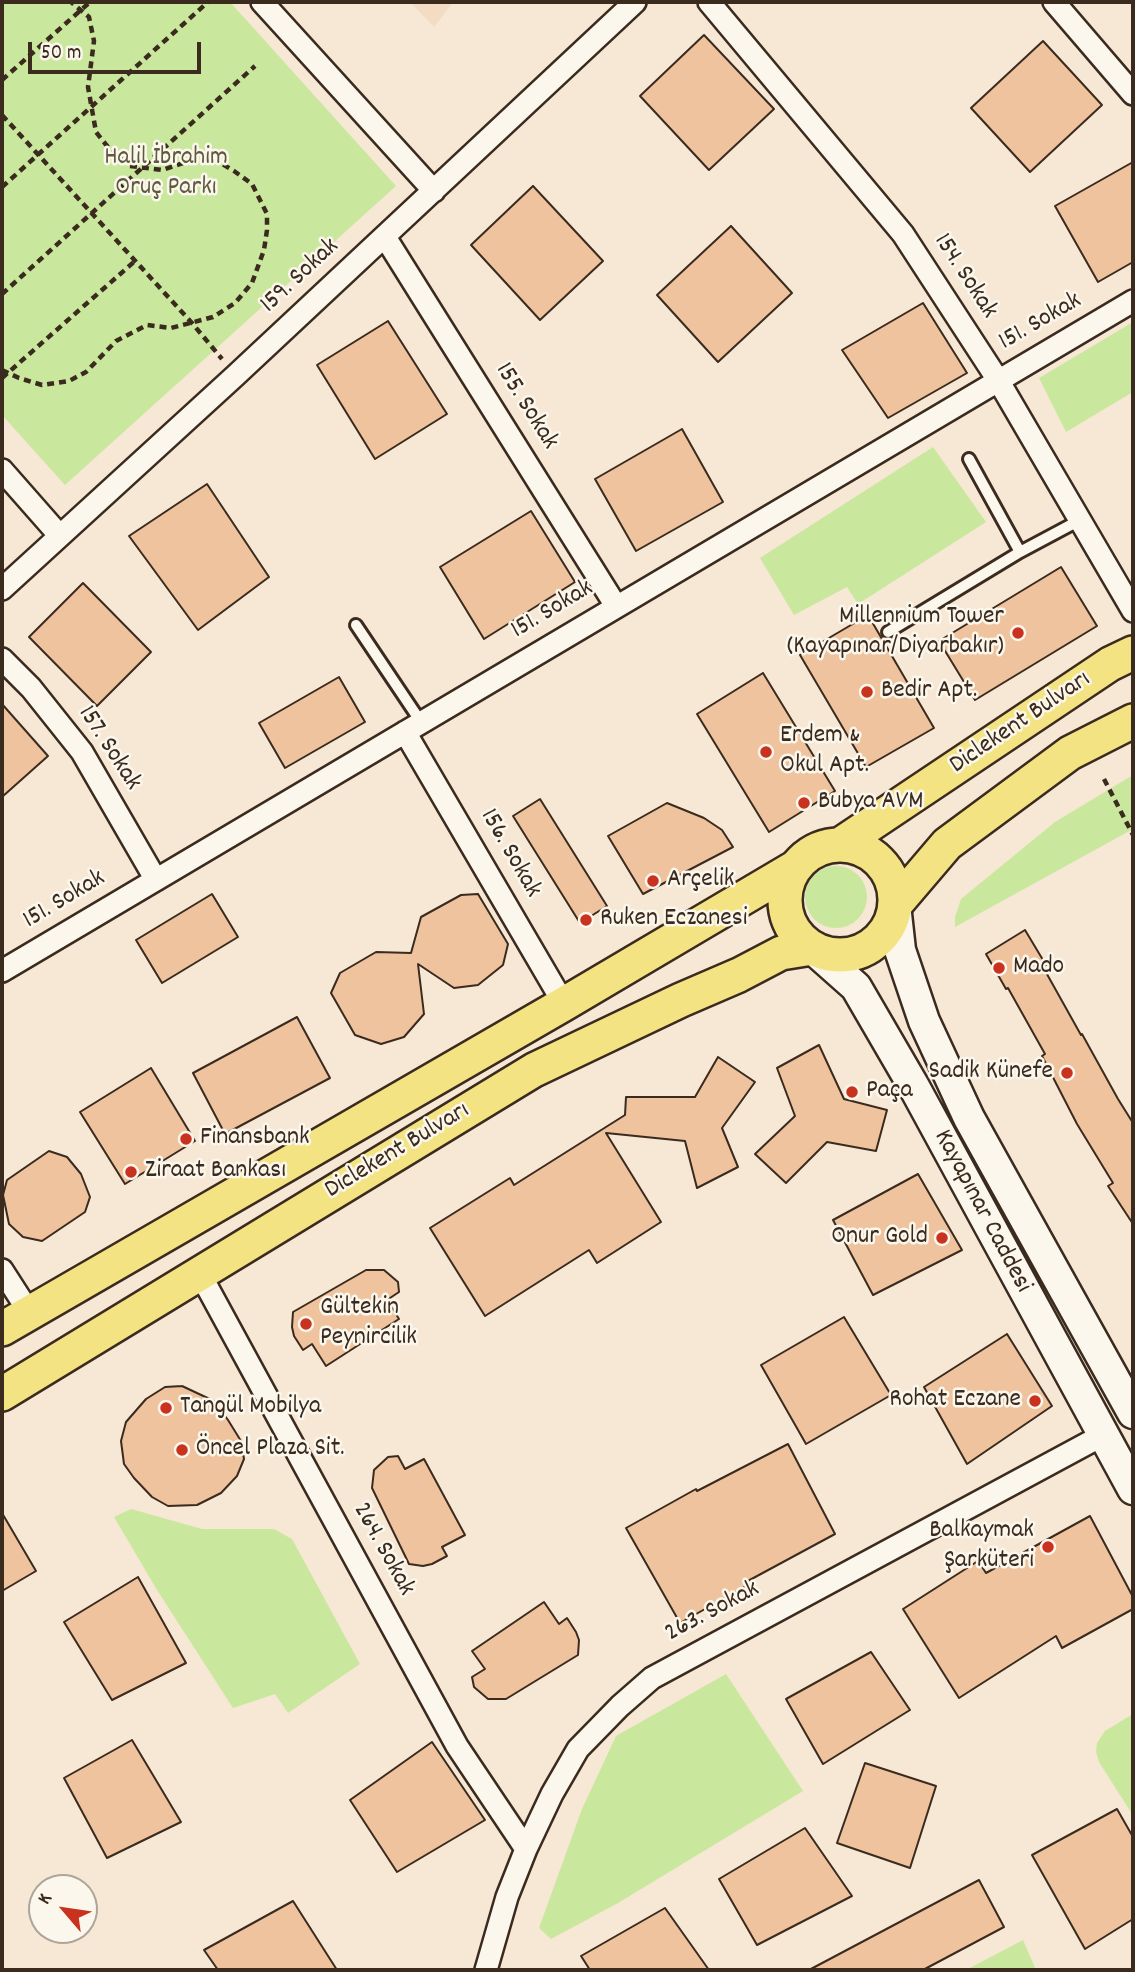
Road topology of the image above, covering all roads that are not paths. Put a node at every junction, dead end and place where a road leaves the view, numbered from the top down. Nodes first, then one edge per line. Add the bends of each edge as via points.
1 (262, 2) edge
2 (635, 2) edge
3 (709, 2) edge
4 (1054, 2) edge
5 (1133, 94) edge
6 (434, 191) junction
7 (385, 237) junction
8 (1133, 301) edge
9 (998, 380) junction
10 (969, 459) dead end
11 (2, 470) edge
12 (1080, 520) junction
13 (60, 536) junction
14 (1020, 552) junction
15 (2, 589) edge
16 (616, 606) junction
17 (1133, 611) edge
18 (356, 625) dead end
19 (888, 632) dead end
20 (1133, 653) edge
21 (2, 659) edge
22 (1133, 721) edge
23 (413, 727) junction
24 (841, 844) junction
25 (794, 868) junction
26 (156, 880) junction
27 (895, 905) junction
28 (812, 948) junction
29 (2, 971) edge
30 (564, 1004) junction
31 (2, 1270) edge
32 (199, 1272) junction
33 (15, 1320) edge
34 (2, 1394) edge
35 (1133, 1413) edge
36 (1103, 1435) junction
37 (1133, 1489) edge
38 (526, 1849) junction
39 (486, 1970) edge

1 - 6 street
2 - 6 street, 159. Sokak
3 - 9 street, 154. Sokak via 903,234
4 - 5 street
6 - 7 street, 159. Sokak
7 - 13 street, 159. Sokak
7 - 16 street, 155. Sokak
8 - 9 street, 151. Sokak
9 - 12 street, 154. Sokak
9 - 16 street, 151. Sokak
10 - 14 lane
11 - 13 street
12 - 14 lane
12 - 17 street, 154. Sokak
13 - 15 street, 159. Sokak
14 - 19 lane
16 - 23 street, 151. Sokak
18 - 23 lane
20 - 24 main road, Diclekent Bulvarı
21 - 26 street, 157. Sokak via 82,752
22 - 27 main road, Diclekent Bulvarı via 1070,753 947,844
23 - 26 street, 151. Sokak
23 - 30 street, 156. Sokak
24 - 25 main road via 823,846
24 - 27 main road via 859,847 887,869
25 - 28 main road via 784,903 793,929
25 - 30 main road, Diclekent Bulvarı
26 - 29 street, 151. Sokak
27 - 28 main road via 891,923 866,949 830,955
27 - 35 main road, Kayapınar Caddesi via 900,950 935,1046 969,1118
28 - 32 main road, Diclekent Bulvarı via 780,953 534,1070
28 - 36 main road, Kayapınar Caddesi via 856,987
30 - 33 main road, Diclekent Bulvarı
31 - 33 street
32 - 34 main road, Diclekent Bulvarı
32 - 38 street, 264. Sokak via 457,1746
36 - 37 main road, Kayapınar Caddesi
36 - 38 street, 263. Sokak via 652,1678 578,1749
38 - 39 street, 263. Sokak

